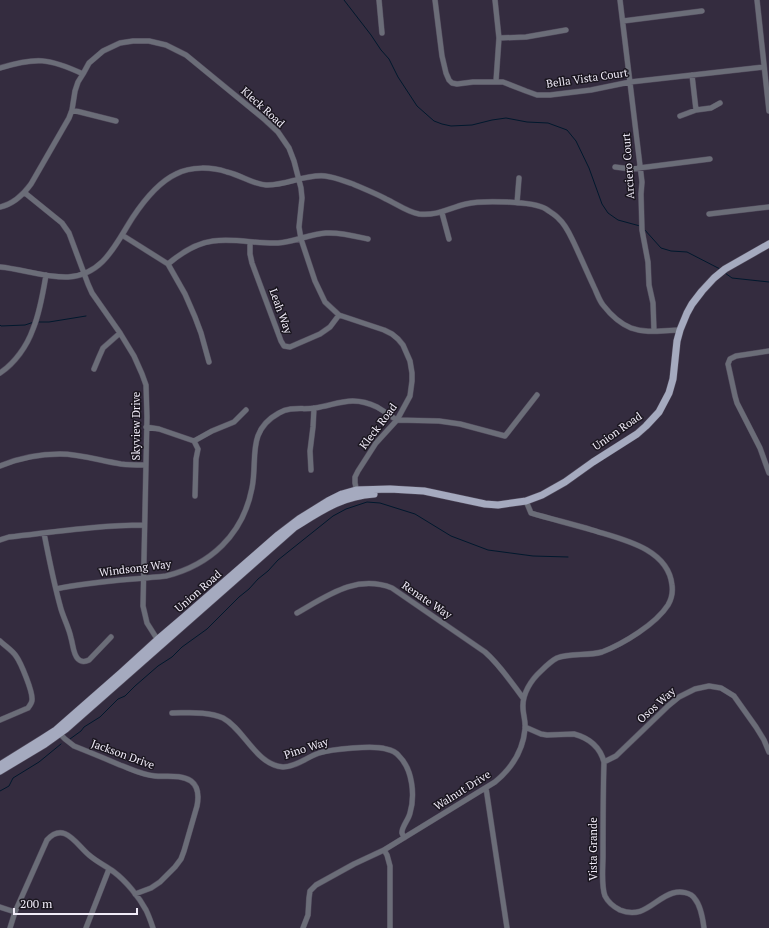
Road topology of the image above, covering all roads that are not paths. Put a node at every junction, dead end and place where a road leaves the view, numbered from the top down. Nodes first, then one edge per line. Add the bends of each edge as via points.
1 (379, 0) edge
2 (435, 0) edge
3 (495, 0) edge
4 (620, 0) edge
5 (757, 0) edge
6 (702, 12) dead end
7 (623, 21) junction
8 (566, 30) dead end
9 (382, 33) dead end
10 (499, 38) junction
11 (764, 67) junction
12 (0, 68) edge
13 (83, 74) junction
14 (692, 75) junction
15 (496, 81) junction
16 (630, 82) junction
17 (720, 103) dead end
18 (72, 110) junction
19 (696, 110) junction
20 (769, 111) edge
21 (680, 116) dead end
22 (116, 121) dead end
23 (710, 159) dead end
24 (615, 167) dead end
25 (640, 168) junction
26 (299, 178) junction
27 (519, 178) dead end
28 (25, 193) junction
29 (517, 203) junction
30 (0, 207) edge
31 (769, 207) edge
32 (442, 213) junction
33 (709, 214) dead end
34 (122, 235) junction
35 (301, 239) junction
36 (368, 239) dead end
37 (448, 239) dead end
38 (250, 242) junction
39 (769, 244) edge
40 (168, 264) junction
41 (0, 267) edge
42 (84, 274) junction
43 (46, 275) junction
44 (339, 315) junction
45 (680, 330) junction
46 (654, 331) junction
47 (120, 333) junction
48 (769, 351) edge
49 (209, 362) dead end
50 (94, 370) dead end
51 (0, 373) edge
52 (538, 395) dead end
53 (314, 408) junction
54 (246, 410) dead end
55 (397, 420) junction
56 (146, 427) junction
57 (194, 441) junction
58 (145, 465) junction
59 (0, 466) edge
60 (311, 470) dead end
61 (769, 473) edge
62 (357, 492) junction
63 (195, 496) dead end
64 (526, 501) junction
65 (144, 525) junction
66 (44, 533) junction
67 (0, 540) edge
68 (143, 578) junction
69 (56, 589) junction
70 (297, 613) dead end
71 (111, 637) dead end
72 (0, 641) edge
73 (159, 642) junction
74 (523, 698) junction
75 (172, 713) dead end
76 (0, 720) edge
77 (525, 727) junction
78 (58, 732) junction
79 (769, 752) edge
80 (604, 762) junction
81 (0, 765) edge
82 (0, 771) edge
83 (486, 788) junction
84 (404, 838) junction
85 (384, 850) junction
86 (109, 869) junction
87 (135, 894) junction
88 (0, 907) edge
89 (15, 912) junction
90 (10, 928) edge
91 (86, 928) edge
92 (153, 928) edge
93 (303, 928) edge
94 (390, 928) edge
95 (507, 928) edge
96 (704, 928) edge

1 - 9 street
2 - 15 street, Bella Vista Court via 442,56 449,80 457,84
3 - 10 street
4 - 7 street, Arciero Court
5 - 11 street
6 - 7 street
7 - 16 street, Arciero Court
8 - 10 street via 526,37
10 - 15 street
11 - 14 street, Bella Vista Court
11 - 20 street
12 - 13 street via 32,60 58,63
13 - 18 street, Kleck Road via 76,87
13 - 26 street, Kleck Road via 89,63 103,50 120,43 149,41 166,44 186,55 278,132 289,148
14 - 16 street, Bella Vista Court
14 - 19 street
15 - 16 street, Bella Vista Court via 537,95 592,90
16 - 25 street, Arciero Court
17 - 19 street via 711,108
18 - 22 street
18 - 28 street, Kleck Road
19 - 21 street
23 - 25 street
24 - 25 street
25 - 46 street, Arciero Court via 642,225 653,303
26 - 32 street via 326,176 372,192 405,210 418,214
26 - 34 street via 266,185 211,168 192,169 176,174 162,183 148,198
26 - 35 street, Kleck Road via 302,198 299,227
27 - 29 street
28 - 30 street, Kleck Road via 15,201
28 - 42 street, Skyview Drive via 62,223 69,233
29 - 32 street via 478,202
29 - 46 street via 544,208 559,219 568,232 603,305 616,319 630,328
31 - 33 street
32 - 37 street
34 - 40 street
34 - 42 street via 103,262
35 - 36 street via 325,233
35 - 38 street via 278,243
35 - 44 street, Kleck Road via 325,302
38 - 40 street via 203,243 183,252
38 - 44 street, Leah Way via 252,263 284,346 290,347 320,334 330,327
39 - 45 main road, Union Road via 714,278 692,304
40 - 49 street via 193,311
41 - 43 street
42 - 43 street via 70,277
42 - 47 street, Skyview Drive via 92,293
43 - 51 street via 33,329 18,355
44 - 55 street, Kleck Road via 384,330 403,345 410,361 412,382 410,396
45 - 46 street
45 - 64 main road, Union Road via 673,379 659,412 637,434 565,482
47 - 50 street via 103,348
47 - 56 street, Skyview Drive via 134,356 146,385
48 - 61 street via 736,356 728,364 737,403 760,448
52 - 55 street via 505,436 460,424
53 - 55 street, Windsong Way via 346,401 365,402
53 - 60 street
53 - 68 street, Windsong Way via 280,412 269,420 262,430 256,444 252,487 245,512 238,525 214,554 189,568 166,576
54 - 57 street via 234,422
55 - 62 street, Kleck Road via 376,444 358,471 355,477
56 - 57 street
56 - 58 street, Skyview Drive
57 - 63 street via 198,449
58 - 59 street via 121,464 60,454 27,457
58 - 65 street, Skyview Drive
62 - 64 main road, Union Road via 404,489 485,504
62 - 73 main road, Union Road via 342,494 288,526
64 - 74 street via 531,513 627,540 642,548 667,568 672,589 670,601 664,611 649,625 602,652 553,660 539,672
65 - 66 street
65 - 68 street, Skyview Drive
66 - 67 street
66 - 69 street
68 - 69 street, Windsong Way
68 - 73 street, Skyview Drive via 144,614
69 - 71 street via 78,659 85,662 89,660
70 - 74 street, Renate Way via 342,588 374,583 388,586 485,652 505,673
72 - 76 street via 15,655 32,693 31,705 28,708
73 - 78 main road, Union Road via 121,673
74 - 77 street, Walnut Drive
75 - 84 street, Pino Way via 206,714 222,718 266,761 278,766 291,766 328,750 377,747 393,751 404,763 412,784 410,815 402,829
77 - 80 street, Vista Grande via 541,734 574,734 584,737 595,744
77 - 83 street, Walnut Drive via 524,739 515,761 501,777
78 - 81 main road, Union Road
78 - 82 main road, Union Road via 45,744
78 - 87 street, Jackson Drive via 74,746 137,772 150,776 183,777 192,781 197,788 197,806 181,859 160,882
79 - 80 street, Osos Way via 756,727 734,696 721,688 708,686 679,697 616,756
80 - 96 street, Vista Grande via 605,896 616,908 637,912 672,893 686,893 696,899
83 - 84 street, Walnut Drive
83 - 95 street
84 - 85 street, Walnut Drive
85 - 93 street, Walnut Drive via 316,885 310,891 308,915
85 - 94 street via 390,866
86 - 87 street
86 - 89 street via 88,855 67,834 62,832 51,835
86 - 91 street
87 - 92 street via 146,910
88 - 89 street
89 - 90 street

